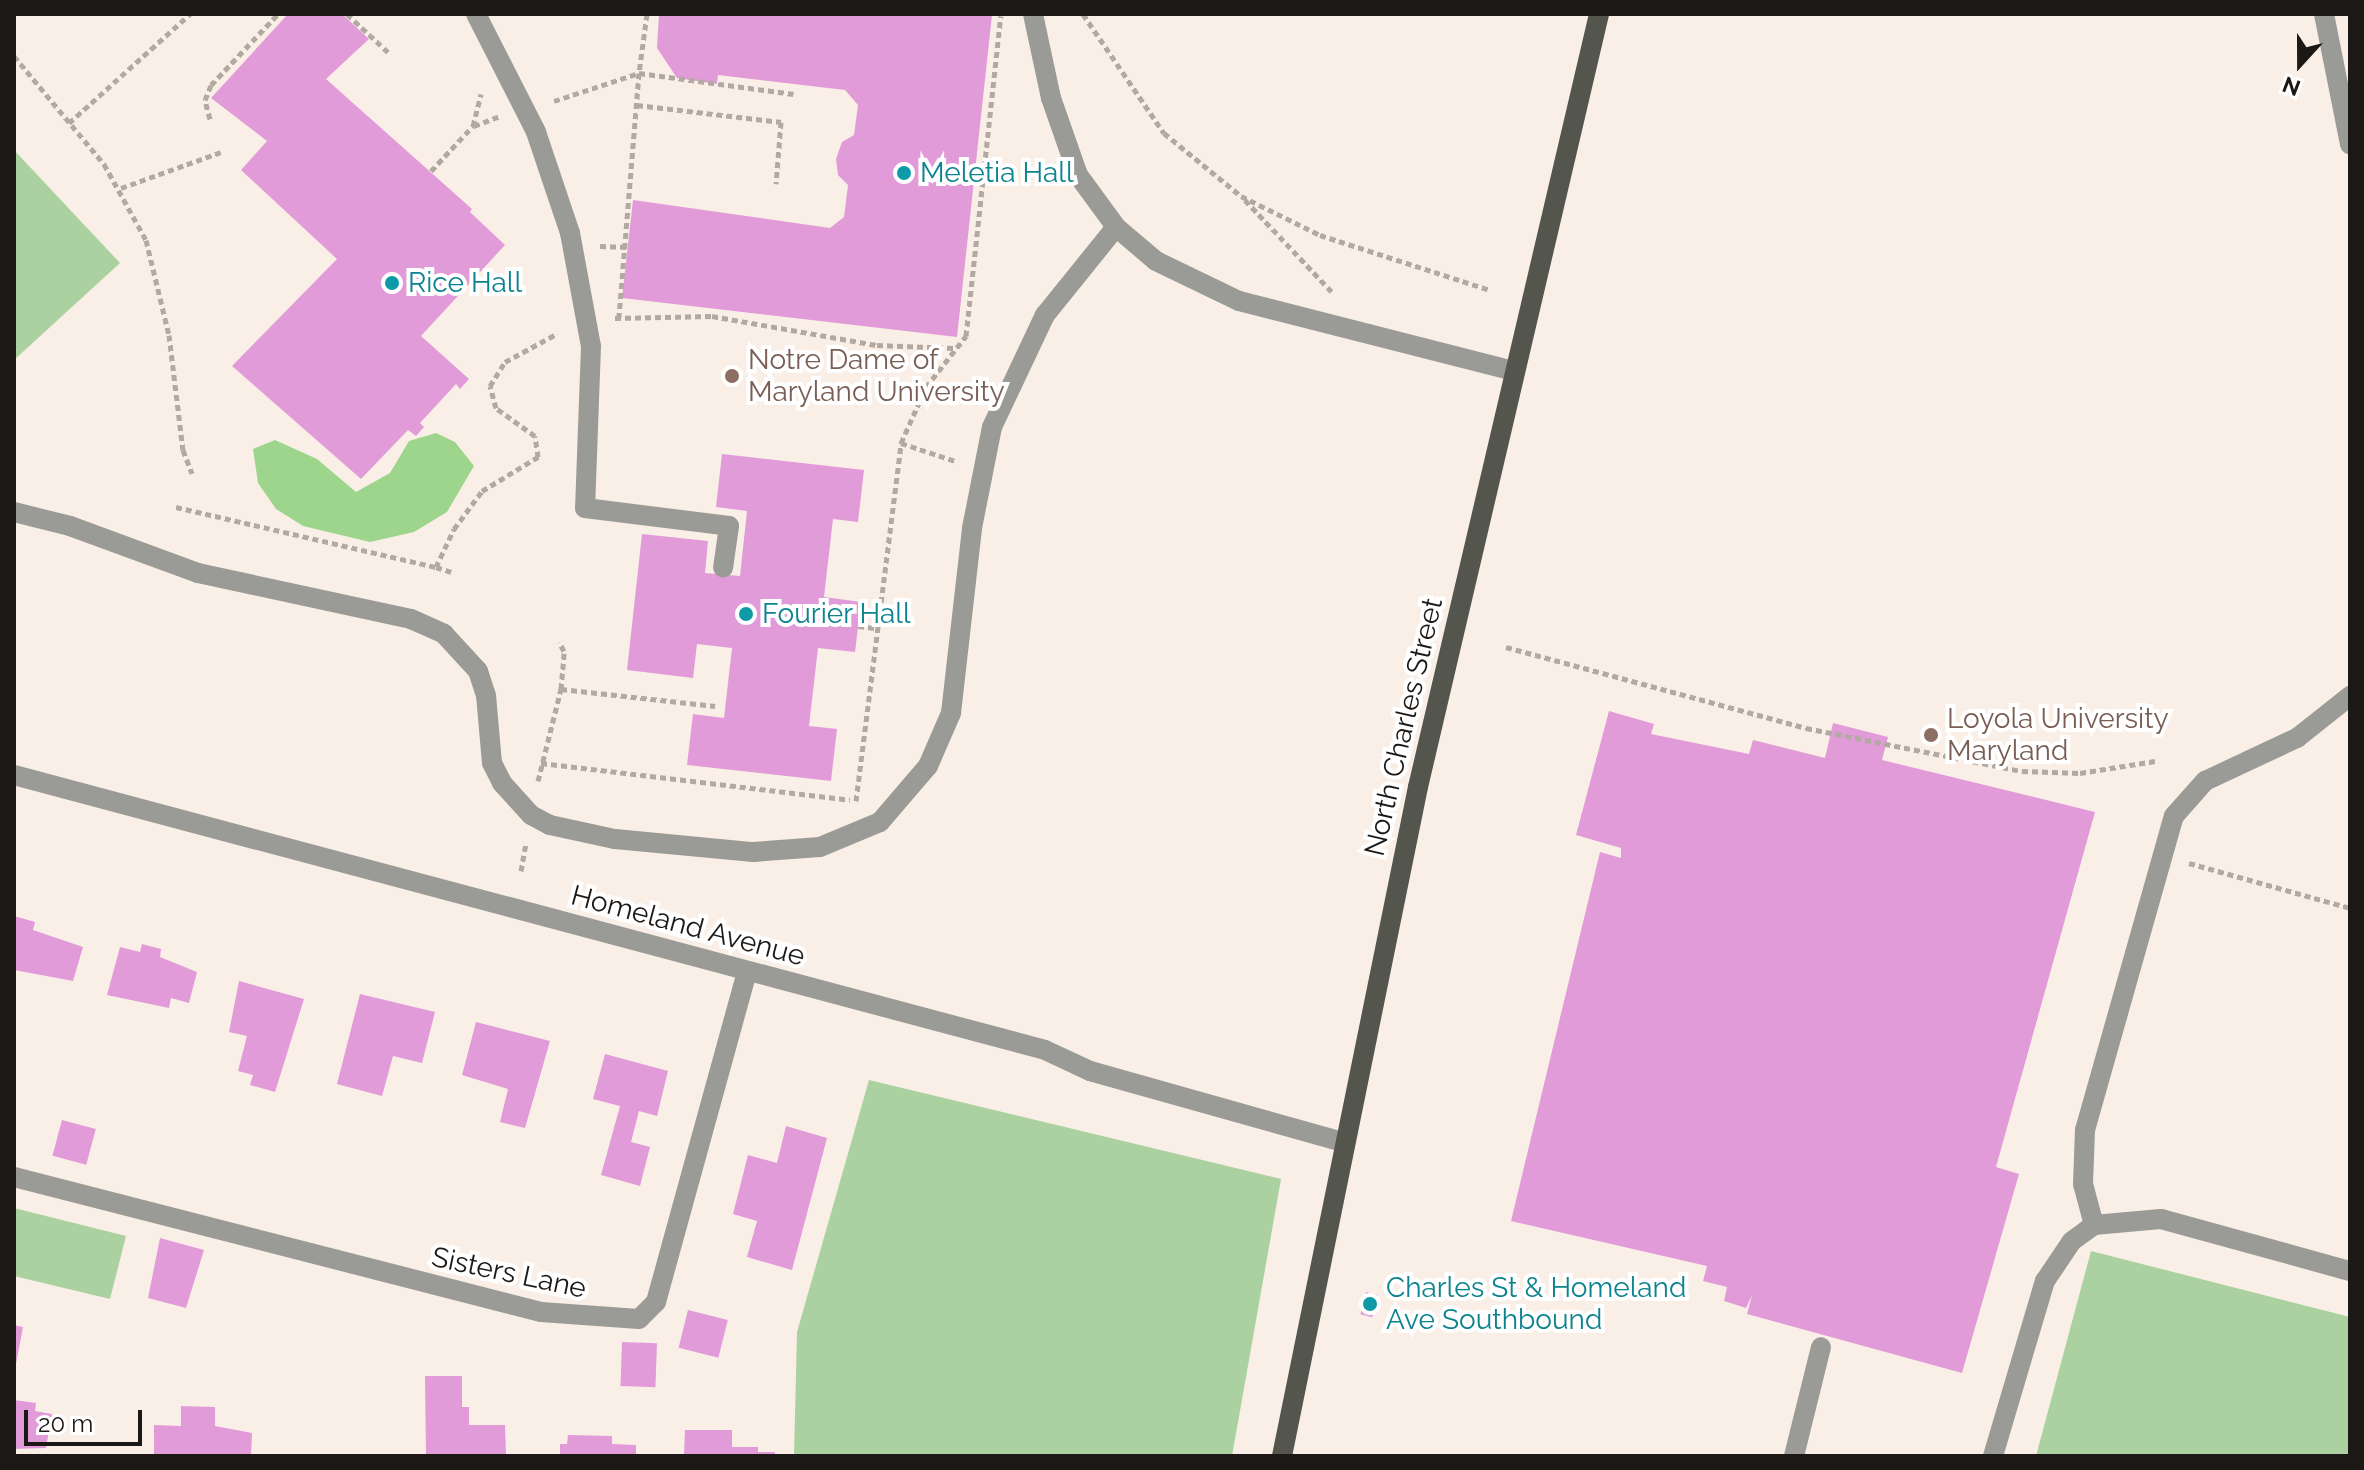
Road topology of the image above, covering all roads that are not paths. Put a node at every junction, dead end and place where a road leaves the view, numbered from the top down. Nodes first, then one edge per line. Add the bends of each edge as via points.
1 (476, 14) edge
2 (1033, 14) edge
3 (1599, 14) edge
4 (2324, 14) edge
5 (2350, 144) edge
6 (1116, 227) junction
7 (1514, 371) junction
8 (14, 512) edge
9 (723, 568) dead end
10 (2350, 696) edge
11 (14, 775) edge
12 (747, 971) junction
13 (1343, 1142) junction
14 (14, 1177) edge
15 (2094, 1225) junction
16 (2350, 1271) edge
17 (1821, 1347) dead end
18 (1282, 1456) edge
19 (1794, 1456) edge
20 (1993, 1456) edge

1 - 9 street via 503,63 553,181 581,286 593,398 585,508 729,526
2 - 6 street via 1067,147 1078,175
3 - 7 main road, North Charles Street
4 - 5 street
6 - 7 street via 1156,261 1239,301
6 - 8 street via 1045,315 1007,388 982,470 951,713 917,785 880,822 849,838 787,853 753,852 615,839 550,825 531,815 502,783 492,763 486,695 478,671 444,634 411,619 198,573 70,526
7 - 13 main road, North Charles Street
10 - 15 street via 2297,738 2231,765 2189,794 2174,816 2085,1130 2083,1184
11 - 12 street, Homeland Avenue
12 - 13 street, Homeland Avenue via 1045,1050 1090,1071
12 - 14 street, Sisters Lane via 679,1228 656,1302 639,1319 541,1312
13 - 18 main road, North Charles Street
15 - 16 street via 2161,1219
15 - 20 street via 2064,1250 2045,1281
17 - 19 street

